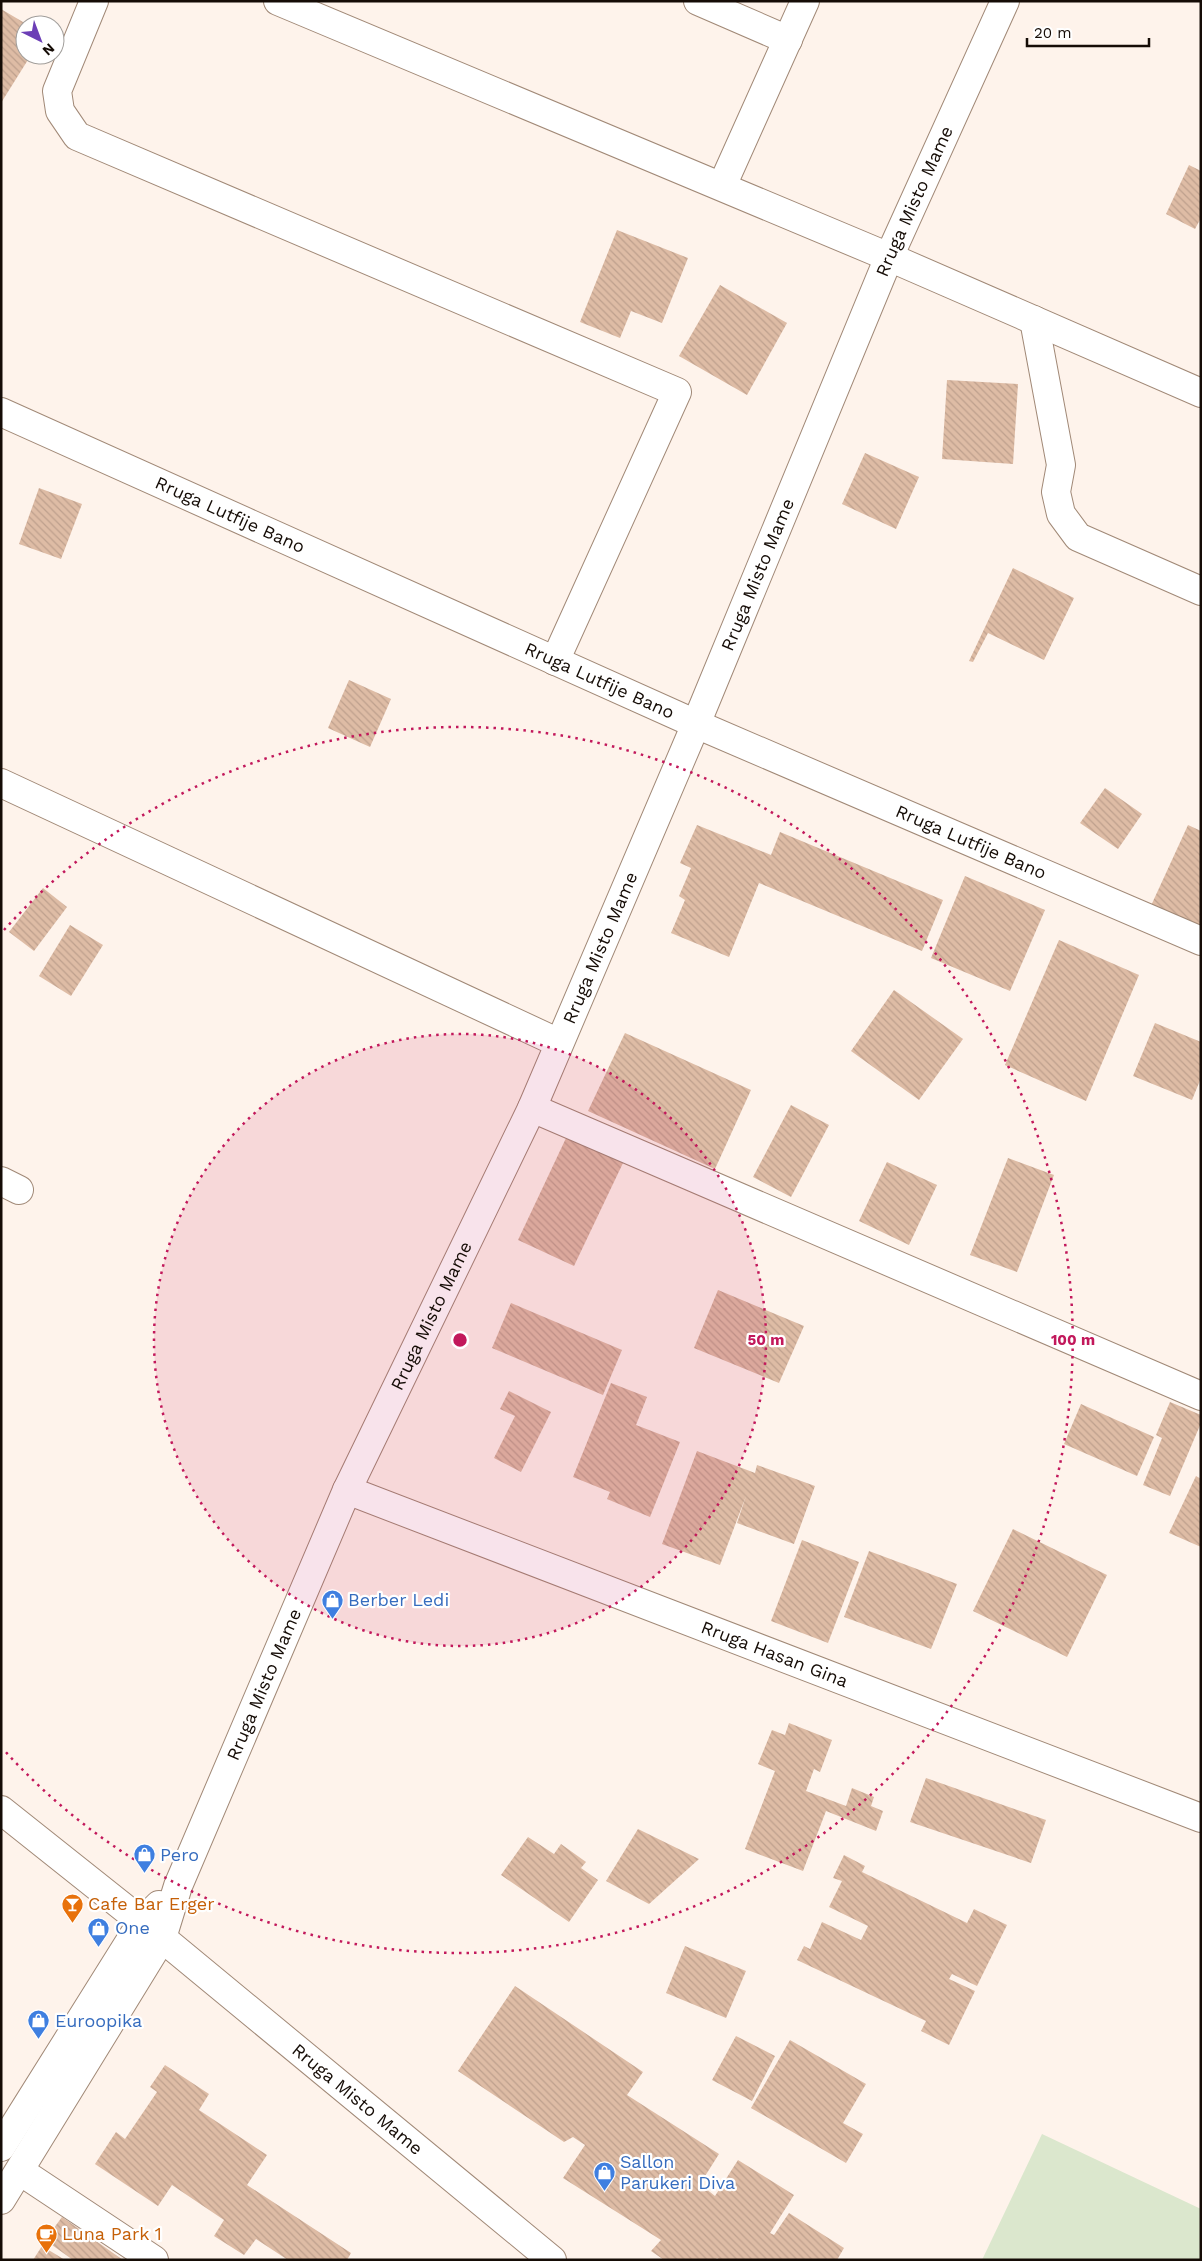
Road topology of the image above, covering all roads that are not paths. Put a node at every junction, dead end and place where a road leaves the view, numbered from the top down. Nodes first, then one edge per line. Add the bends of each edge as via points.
1 (94, 1) edge
2 (278, 1) edge
3 (698, 1) edge
4 (805, 1) edge
5 (1005, 1) edge
6 (788, 40) junction
7 (722, 186) junction
8 (889, 256) junction
9 (1034, 320) junction
10 (1201, 393) edge
11 (1, 412) edge
12 (1201, 591) edge
13 (555, 661) junction
14 (696, 724) junction
15 (1, 782) edge
16 (1201, 942) edge
17 (559, 1043) junction
18 (532, 1108) junction
19 (1201, 1396) edge
20 (347, 1490) junction
21 (1, 1810) edge
22 (1201, 1818) edge
23 (152, 1930) junction
24 (1, 2147) edge
25 (20, 2170) junction
26 (1, 2200) edge
27 (154, 2260) edge
28 (552, 2260) edge

1 - 13 street via 57,91 60,111 77,136 676,392
2 - 7 street
3 - 6 street
4 - 6 street
5 - 8 street, Rruga Misto Mame
6 - 7 street
7 - 8 street
8 - 9 street
8 - 14 street, Rruga Misto Mame
9 - 10 street
9 - 12 street via 1061,465 1056,492 1061,514 1078,537
11 - 13 street, Rruga Lutfije Bano
13 - 14 street, Rruga Lutfije Bano
14 - 16 street, Rruga Lutfije Bano
14 - 17 street, Rruga Misto Mame
15 - 17 street
17 - 18 street, Rruga Misto Mame
18 - 19 street
18 - 20 street, Rruga Misto Mame
20 - 22 street, Rruga Hasan Gina
20 - 23 street, Rruga Misto Mame via 178,1886
21 - 23 street, Rruga Misto Mame
23 - 24 street, Rruga Misto Mame
23 - 25 street, Rruga Misto Mame
23 - 28 street, Rruga Misto Mame
25 - 26 street, Rruga Misto Mame
25 - 27 street

